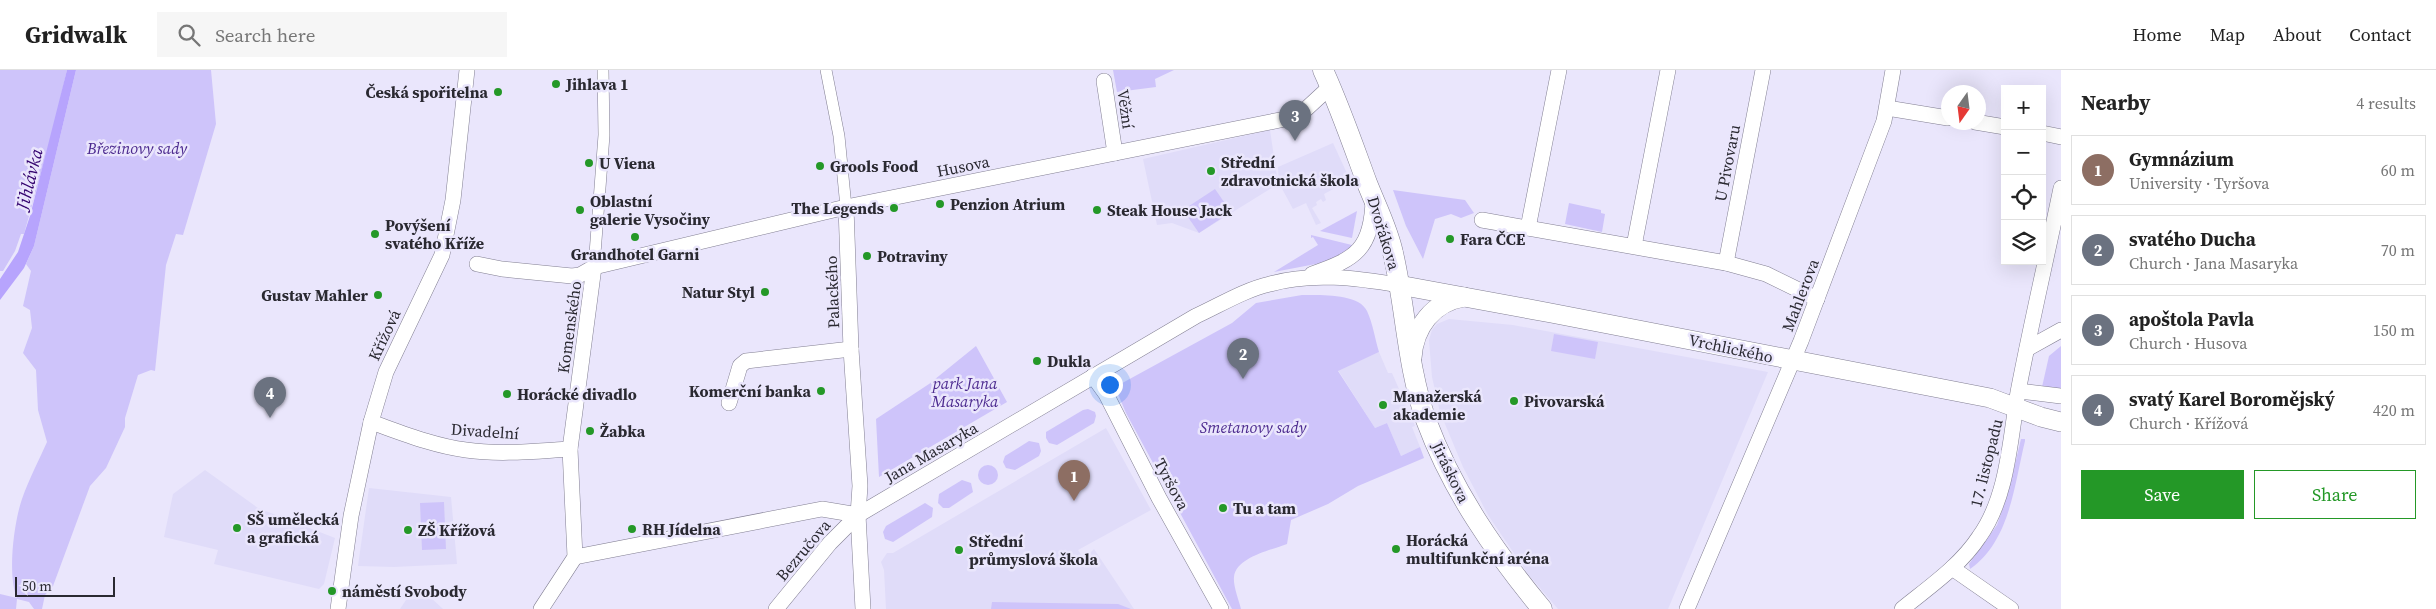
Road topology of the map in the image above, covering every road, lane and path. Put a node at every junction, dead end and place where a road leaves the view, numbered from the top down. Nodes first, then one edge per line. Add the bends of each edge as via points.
1 (603, 70) edge
2 (826, 70) edge
3 (1559, 70) edge
4 (1668, 70) edge
5 (1763, 70) edge
6 (1893, 70) edge
7 (466, 75) edge
8 (1103, 76) edge
9 (1327, 78) edge
10 (1887, 108) junction
11 (1941, 117) edge
12 (1986, 124) edge
13 (2001, 126) edge
14 (2046, 134) edge
15 (2061, 137) edge
16 (1115, 153) junction
17 (2061, 188) edge
18 (1373, 198) junction
19 (846, 208) junction
20 (1482, 220) dead end
21 (1528, 228) junction
22 (1634, 246) junction
23 (1726, 263) junction
24 (477, 264) dead end
25 (594, 267) junction
26 (1304, 277) junction
27 (1399, 285) junction
28 (1467, 297) junction
29 (1818, 299) junction
30 (2061, 330) edge
31 (851, 349) junction
32 (2027, 349) junction
33 (1793, 361) junction
34 (1411, 366) junction
35 (1093, 376) junction
36 (2061, 396) edge
37 (2018, 400) junction
38 (729, 403) dead end
39 (371, 422) junction
40 (2061, 422) edge
41 (570, 449) junction
42 (858, 515) junction
43 (575, 557) junction
44 (1952, 568) junction
45 (340, 608) edge
46 (541, 609) edge
47 (776, 609) edge
48 (863, 609) edge
49 (1221, 609) edge
50 (1542, 609) edge
51 (1687, 609) edge
52 (1902, 609) edge
53 (2011, 609) edge

1 - 25 street, Komenského via 604,135
2 - 19 street, Palackého via 839,136
3 - 21 street
4 - 22 street
5 - 23 street, U Pivovaru
6 - 10 street, Mahlerova
7 - 39 street, Křížová via 453,200 442,255 386,372
8 - 16 street, Věžní
9 - 16 street, Husova via 1306,110 1286,118
9 - 18 main road, Dvořákova
10 - 11 street
10 - 29 street, Mahlerova
12 - 13 street
14 - 15 street
16 - 19 street, Husova
17 - 32 street, 17. listopadu
18 - 26 street, Jana Masaryka via 1371,225 1359,250 1340,264
18 - 27 main road, Dvořákova via 1390,241
19 - 25 street, Husova
19 - 31 street, Palackého
20 - 21 street
21 - 22 street
22 - 23 street
23 - 29 street via 1766,274
24 - 25 street, Husova via 570,276 580,275
25 - 41 street, Komenského
26 - 27 street, Jana Masaryka
26 - 35 street, Jana Masaryka via 1268,284 1242,294 1196,316
27 - 28 street, Vrchlického
27 - 34 main road, Jiráskova
28 - 33 street, Vrchlického
28 - 34 street via 1446,303 1422,323 1414,341
29 - 33 street, Mahlerova
30 - 32 street
31 - 38 street via 746,361 740,366
31 - 42 street, Palackého via 860,486
32 - 37 street, 17. listopadu
33 - 37 street, Vrchlického via 1990,398
33 - 51 street, Mahlerova
34 - 50 main road, Jiráskova via 1426,420 1455,484 1507,567
35 - 42 street, Jana Masaryka
35 - 49 street, Tyršova via 1106,394
36 - 37 street
37 - 40 street, Vrchlického
37 - 44 street, 17. listopadu via 1994,510 1979,538
39 - 41 street, Divadelní via 432,443 466,450
39 - 45 street, Křížová via 351,516
41 - 43 street, Komenského
42 - 43 street via 822,509
42 - 47 street, Bezručova via 830,543
42 - 48 street, Palackého
43 - 46 street
44 - 52 street, 17. listopadu
44 - 53 street

